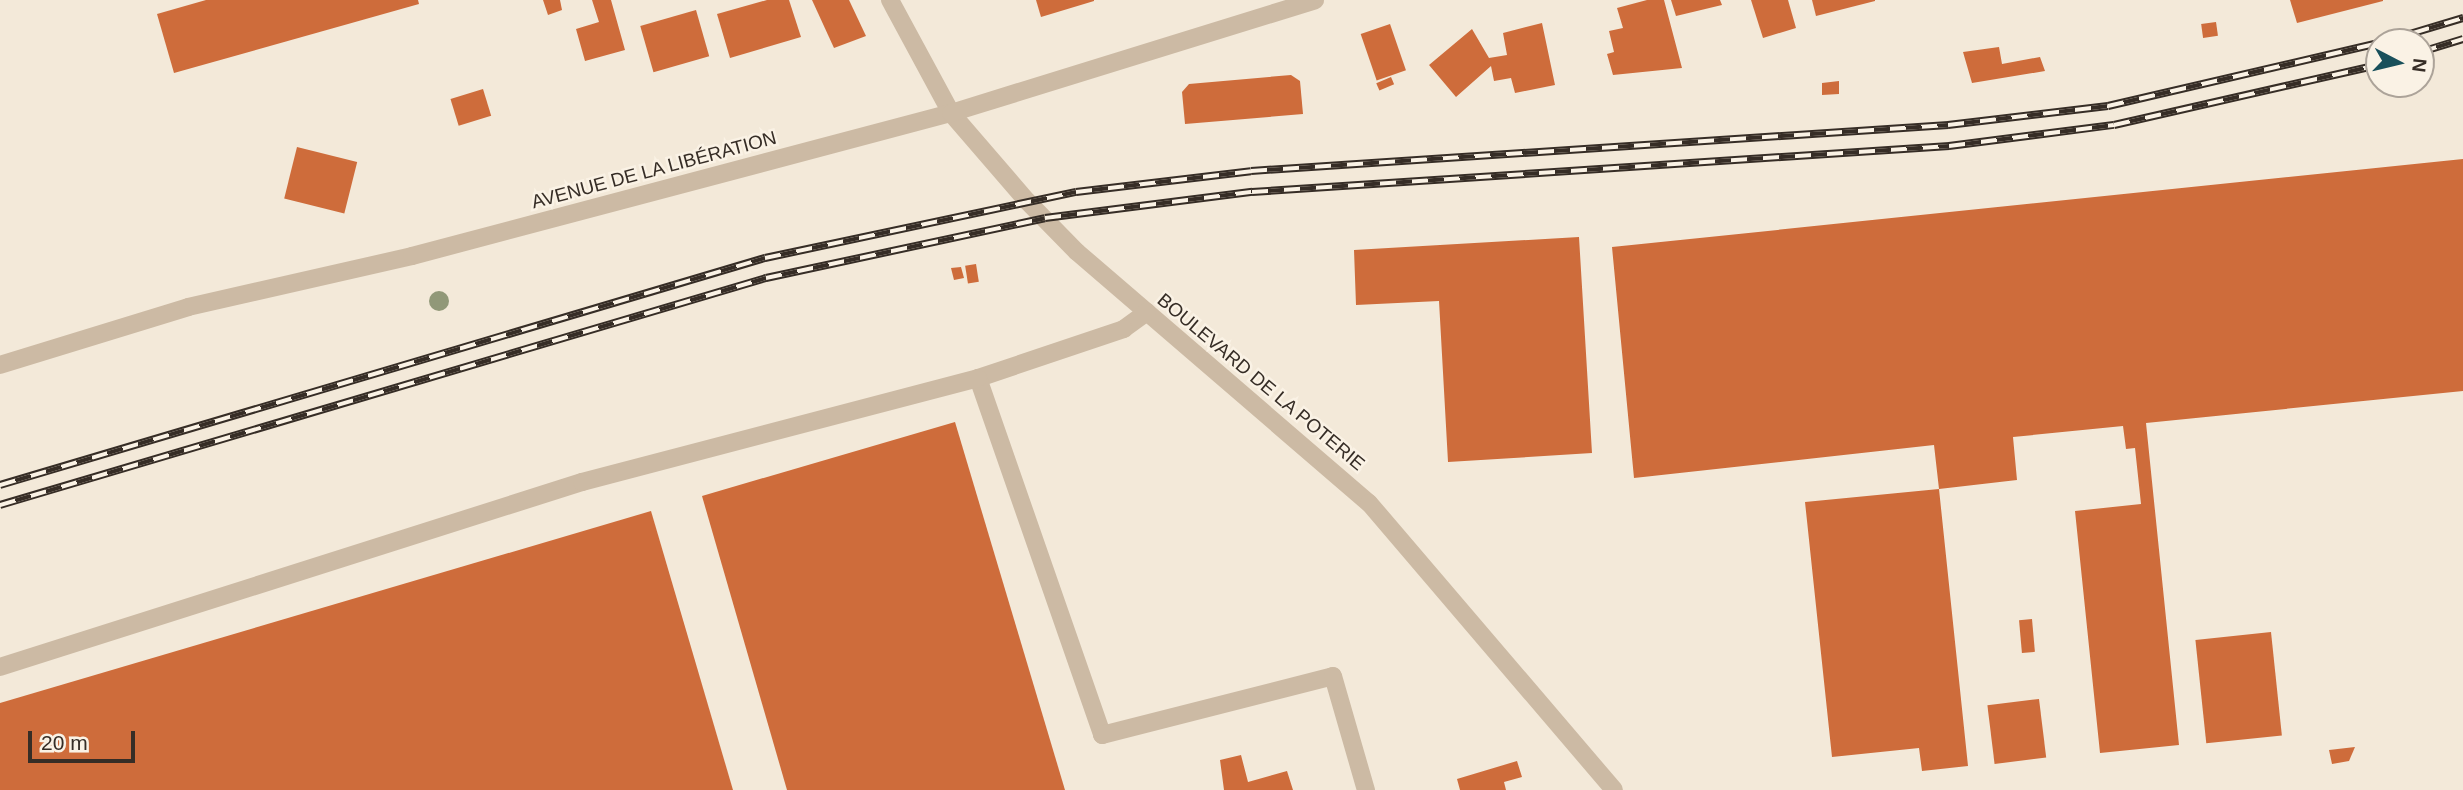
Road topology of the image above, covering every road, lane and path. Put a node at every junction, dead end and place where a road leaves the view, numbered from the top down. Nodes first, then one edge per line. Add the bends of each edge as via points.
1 (890, 0) edge
2 (1315, 0) edge
3 (951, 113) junction
4 (1147, 312) junction
5 (0, 365) edge
6 (978, 379) junction
7 (0, 667) edge
8 (1366, 790) edge
9 (1614, 790) edge

1 - 3 street, BOULEVARD DE LA POTERIE
2 - 3 street, AVENUE DE LA LIBÉRATION
3 - 4 street, BOULEVARD DE LA POTERIE via 1027,201
3 - 5 street, AVENUE DE LA LIBÉRATION via 412,256 188,307
4 - 6 street via 1124,329
4 - 9 street, BOULEVARD DE LA POTERIE via 1369,503
6 - 7 street via 582,482
6 - 8 street via 1102,735 1333,676

